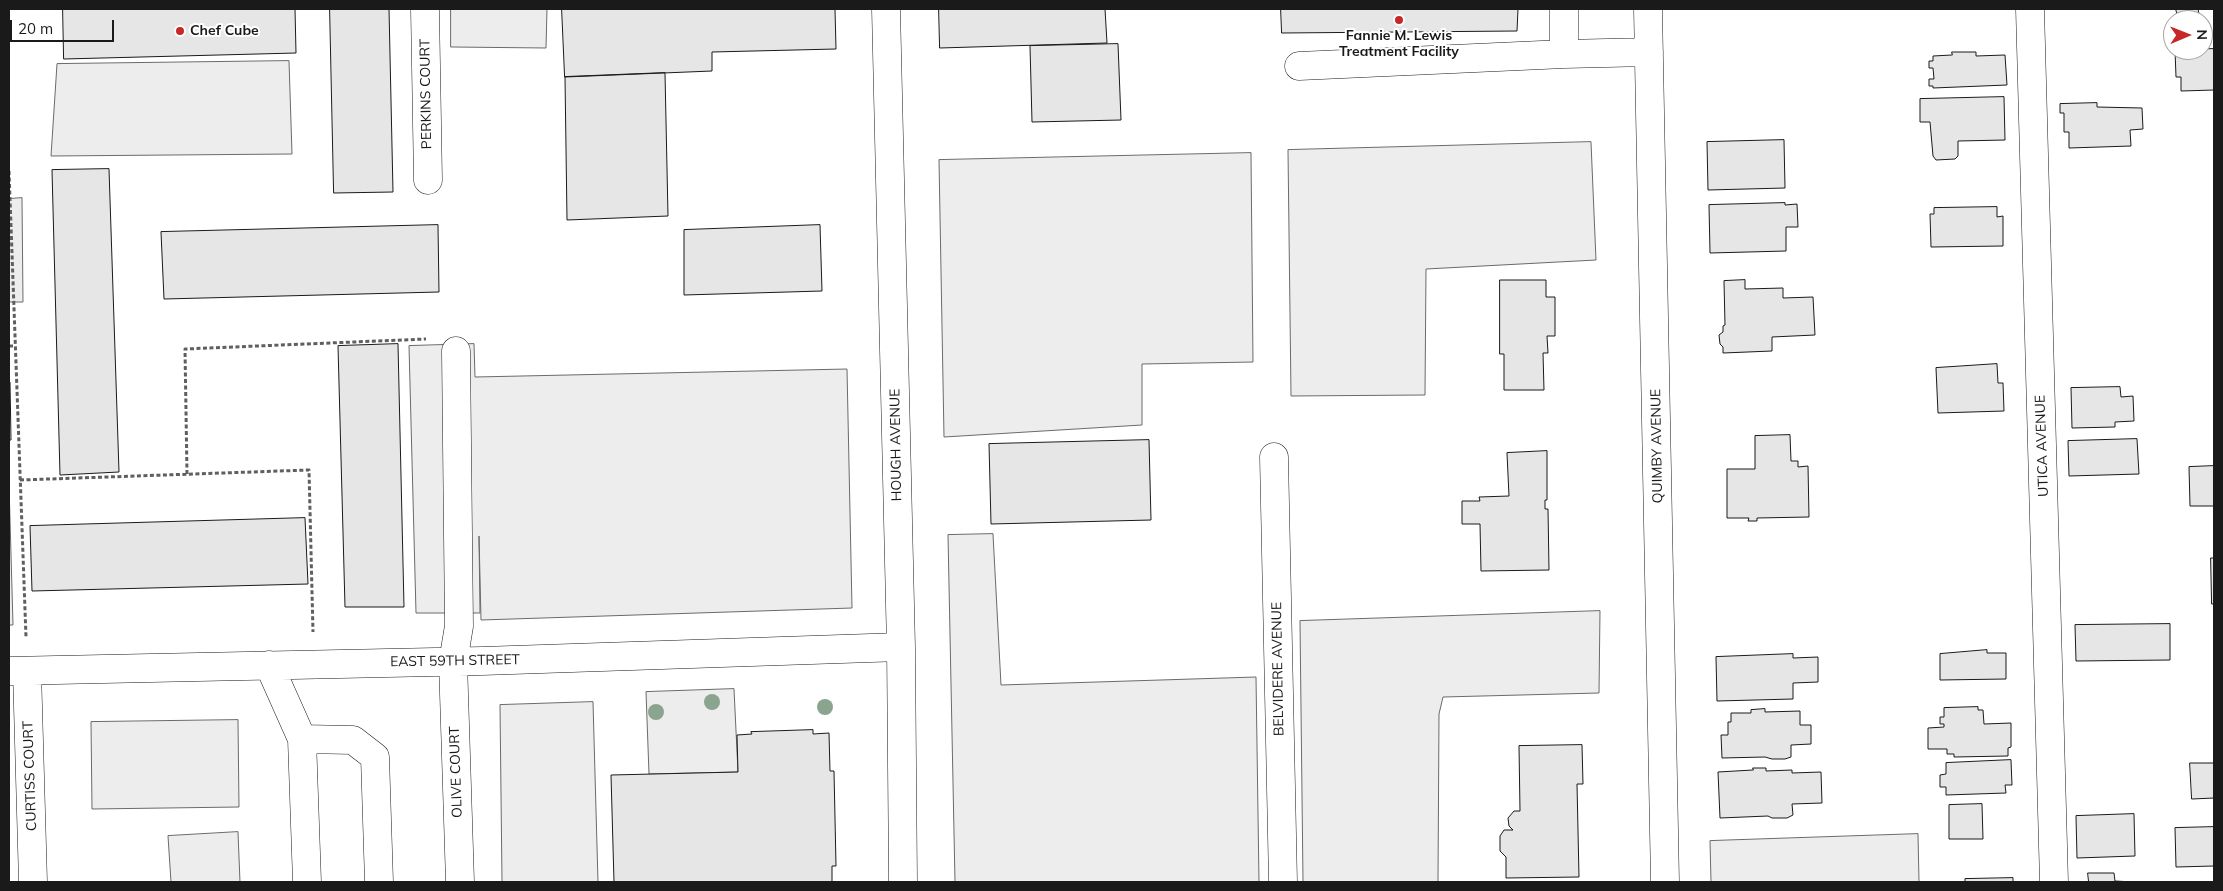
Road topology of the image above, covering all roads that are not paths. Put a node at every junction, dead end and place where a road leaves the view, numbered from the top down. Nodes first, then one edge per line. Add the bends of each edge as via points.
1 (425, 9) edge
2 (886, 9) edge
3 (1564, 9) edge
4 (1648, 9) edge
5 (2030, 9) edge
6 (1649, 52) junction
7 (1564, 54) junction
8 (1298, 66) dead end
9 (428, 180) dead end
10 (456, 351) dead end
11 (1274, 457) dead end
12 (901, 647) junction
13 (453, 662) junction
14 (269, 665) junction
15 (18, 671) edge
16 (302, 739) junction
17 (33, 882) edge
18 (307, 882) edge
19 (379, 882) edge
20 (460, 882) edge
21 (903, 882) edge
22 (1283, 882) edge
23 (1665, 882) edge
24 (2054, 882) edge

1 - 9 street, PERKINS COURT
2 - 12 street, HOUGH AVENUE
3 - 7 street
4 - 6 street, QUIMBY AVENUE
5 - 24 street, UTICA AVENUE
6 - 7 street
6 - 23 street, QUIMBY AVENUE
7 - 8 street
10 - 13 street, OLIVE COURT via 458,626
11 - 22 street, BELVIDERE AVENUE
12 - 13 street, EAST 59TH STREET
12 - 21 street, HOUGH AVENUE
13 - 14 street, EAST 59TH STREET
13 - 20 street, OLIVE COURT
14 - 15 street, EAST 59TH STREET
14 - 16 street
15 - 17 street, CURTISS COURT
16 - 18 street
16 - 19 street via 353,740 375,757

